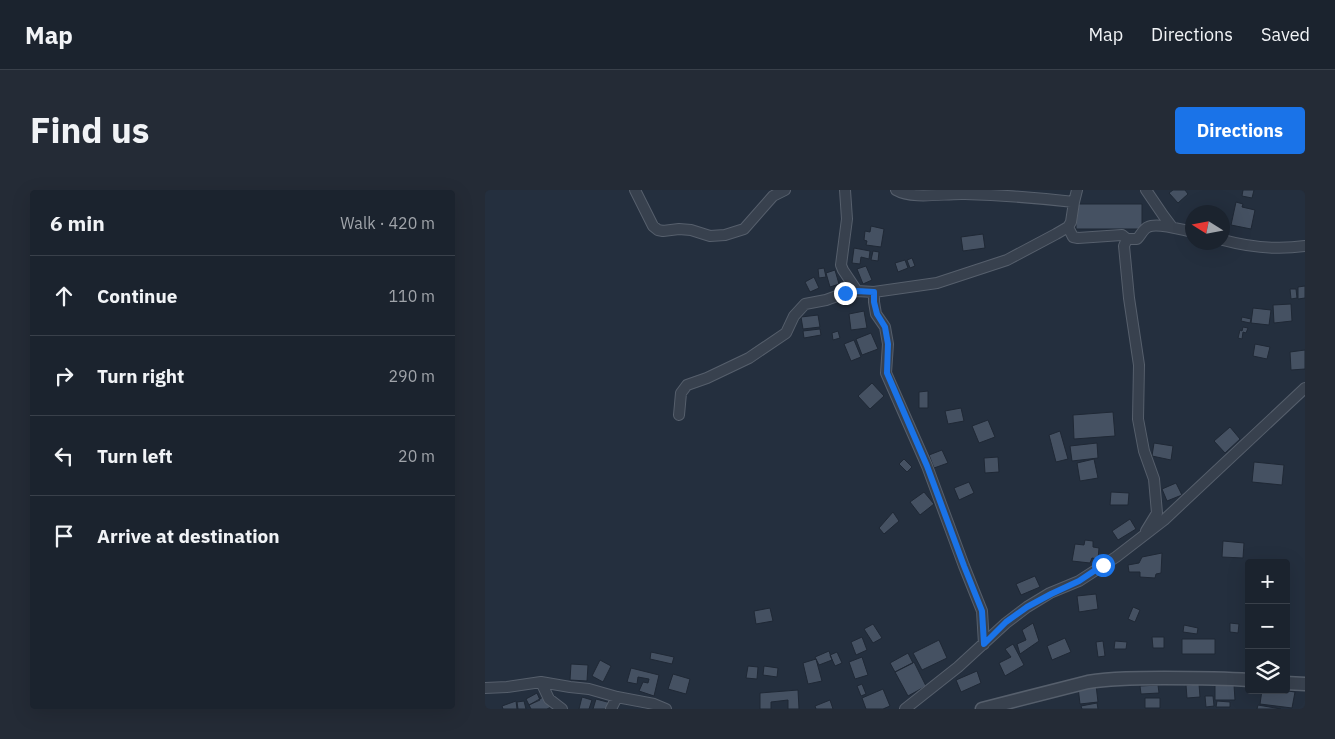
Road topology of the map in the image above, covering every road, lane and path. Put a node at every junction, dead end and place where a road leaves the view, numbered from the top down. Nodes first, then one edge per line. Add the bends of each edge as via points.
1 (635, 190) edge
2 (785, 190) edge
3 (845, 190) edge
4 (896, 190) edge
5 (1077, 190) edge
6 (1147, 190) edge
7 (962, 192) edge
8 (1074, 202) junction
9 (1068, 227) junction
10 (1172, 227) junction
11 (1185, 230) edge
12 (1127, 239) junction
13 (1230, 242) edge
14 (1305, 245) edge
15 (857, 291) junction
16 (874, 292) junction
17 (1305, 388) edge
18 (679, 415) dead end
19 (1141, 538) junction
20 (984, 644) junction
21 (1245, 680) edge
22 (541, 682) junction
23 (1290, 683) edge
24 (1305, 684) edge
25 (485, 688) edge
26 (617, 697) junction
27 (562, 709) edge
28 (611, 709) edge
29 (666, 709) edge
30 (905, 709) edge
31 (983, 709) edge

1 - 2 street via 658,230 691,230 709,236 744,229 773,196
3 - 15 street via 847,219 841,265
4 - 7 street via 918,196
5 - 8 street
6 - 10 street
7 - 8 street
8 - 9 street
9 - 12 street via 1075,238 1121,235
9 - 16 street via 997,264 937,283
10 - 11 street
10 - 12 street via 1151,225 1137,239
12 - 19 street via 1124,246 1139,365 1139,419 1144,451 1155,480 1157,513
13 - 14 street via 1291,248
15 - 16 street
15 - 18 street via 805,304 794,316 786,333 749,358 687,385 681,393
16 - 20 street via 877,314 885,327 888,344 887,373 927,466 982,611
17 - 19 street
19 - 20 street via 1079,581 1027,607
20 - 30 street
21 - 31 street via 1105,679
22 - 25 street
22 - 26 street
22 - 27 street via 549,700
23 - 24 street
26 - 28 street
26 - 29 street

